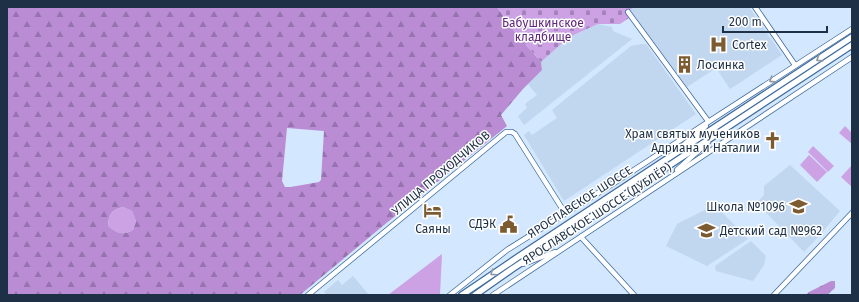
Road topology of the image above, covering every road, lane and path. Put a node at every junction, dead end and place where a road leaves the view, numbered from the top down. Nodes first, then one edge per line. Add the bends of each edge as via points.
1 (756, 8) edge
2 (628, 12) dead end
3 (852, 29) edge
4 (852, 37) edge
5 (852, 45) edge
6 (852, 57) edge
7 (795, 65) junction
8 (718, 115) junction
9 (708, 122) junction
10 (718, 133) junction
11 (674, 154) junction
12 (669, 179) junction
13 (565, 213) junction
14 (852, 213) edge
15 (581, 237) junction
16 (562, 249) junction
17 (512, 269) junction
18 (308, 295) edge
19 (450, 295) edge
20 (462, 295) edge
21 (475, 295) edge
22 (493, 295) edge
23 (634, 295) edge
24 (774, 295) edge

1 - 7 street
2 - 9 street
3 - 7 street, ЯРОСЛАВСКОЕ ШОССЕ (ДУБЛЁР)
4 -> 11 main road, ЯРОСЛАВСКОЕ ШОССЕ
5 - 10 main road, ЯРОСЛАВСКОЕ ШОССЕ
6 - 12 street, ЯРОСЛАВСКОЕ ШОССЕ (ДУБЛЁР)
7 -> 8 street, ЯРОСЛАВСКОЕ ШОССЕ (ДУБЛЁР)
8 - 9 street, ЯРОСЛАВСКОЕ ШОССЕ (ДУБЛЁР)
8 - 11 street
9 - 13 street, ЯРОСЛАВСКОЕ ШОССЕ (ДУБЛЁР)
10 - 12 street
10 - 17 main road, ЯРОСЛАВСКОЕ ШОССЕ
11 -> 20 main road, ЯРОСЛАВСКОЕ ШОССЕ
12 - 15 street, ЯРОСЛАВСКОЕ ШОССЕ (ДУБЛЁР)
13 - 18 street, УЛИЦА ПРОХОДЧИКОВ via 515,134 506,132
13 - 19 street, ЯРОСЛАВСКОЕ ШОССЕ (ДУБЛЁР) via 507,250
14 - 24 street
15 - 16 street, ЯРОСЛАВСКОЕ ШОССЕ (ДУБЛЁР)
15 - 23 street
16 - 17 street
16 - 22 street, ЯРОСЛАВСКОЕ ШОССЕ (ДУБЛЁР)
17 - 21 main road, ЯРОСЛАВСКОЕ ШОССЕ

